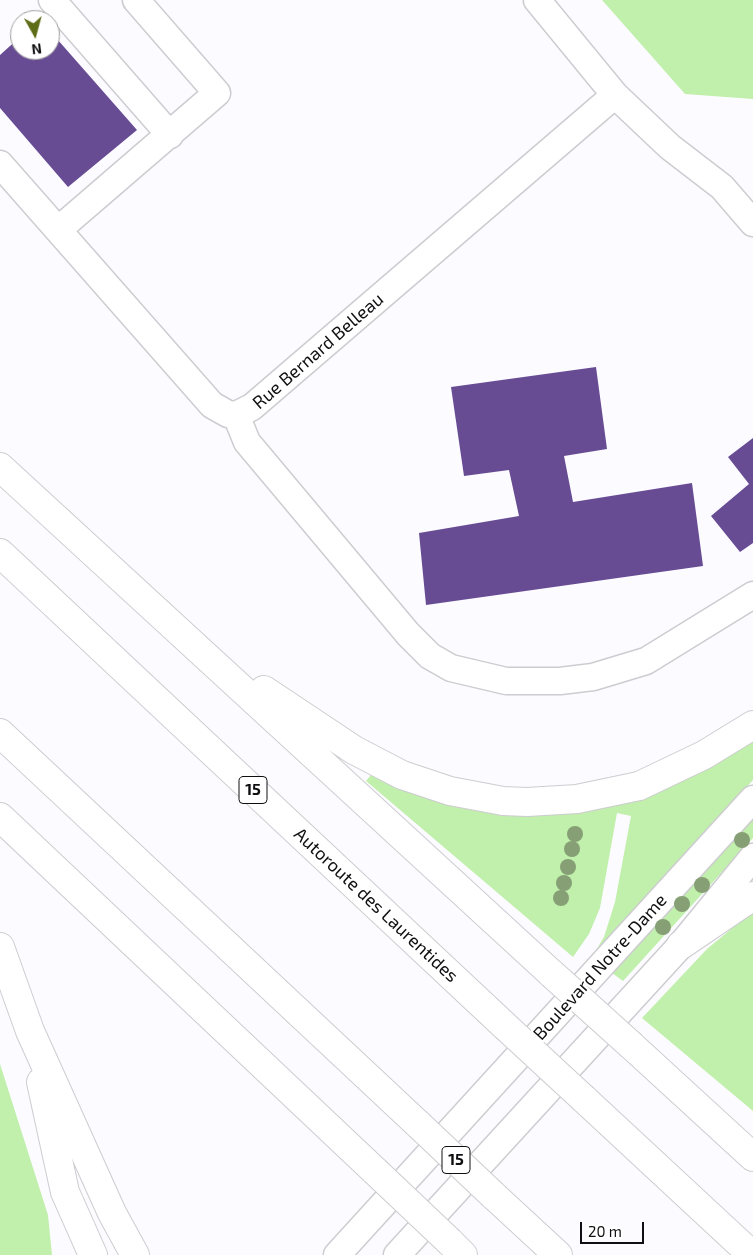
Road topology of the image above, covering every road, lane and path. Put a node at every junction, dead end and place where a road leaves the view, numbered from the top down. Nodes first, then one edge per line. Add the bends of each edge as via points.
1 (52, 0) edge
2 (136, 0) edge
3 (536, 0) edge
4 (615, 95) junction
5 (170, 135) junction
6 (0, 164) edge
7 (722, 187) junction
8 (753, 198) edge
9 (753, 222) edge
10 (58, 230) junction
11 (236, 415) junction
12 (0, 466) edge
13 (0, 554) edge
14 (753, 595) edge
15 (188, 639) junction
16 (753, 725) edge
17 (0, 733) edge
18 (753, 799) edge
19 (0, 816) edge
20 (753, 857) edge
21 (753, 896) edge
22 (681, 945) junction
23 (0, 947) edge
24 (30, 1031) junction
25 (632, 1046) junction
26 (753, 1132) edge
27 (753, 1158) edge
28 (456, 1249) edge
29 (93, 1255) edge
30 (136, 1255) edge
31 (337, 1255) edge
32 (397, 1255) edge
33 (558, 1255) edge
34 (752, 1255) edge

1 - 5 street
2 - 5 street via 217,93
3 - 4 street
4 - 7 street via 670,147
4 - 11 street, Rue Bernard Belleau via 252,407
5 - 10 street
6 - 10 street, Rue Bernard Belleau
7 - 8 street
7 - 9 street
10 - 11 street, Rue Bernard Belleau via 212,405
11 - 14 street via 246,442 408,634 430,656 451,668 506,681 593,677 646,661
12 - 15 highway
13 - 34 highway, Autoroute des Laurentides / 15, bridge
15 - 16 highway via 354,750 402,775 477,797 526,802 618,792 684,766
15 - 25 highway, bridge
17 - 33 highway, 15, bridge
18 - 31 street, Boulevard Notre-Dame
19 - 28 highway, bridge
20 - 22 street
21 - 22 highway
22 - 32 street
23 - 24 highway
24 - 29 highway via 65,1192
24 - 30 highway via 112,1213
25 - 26 highway
25 - 27 highway

